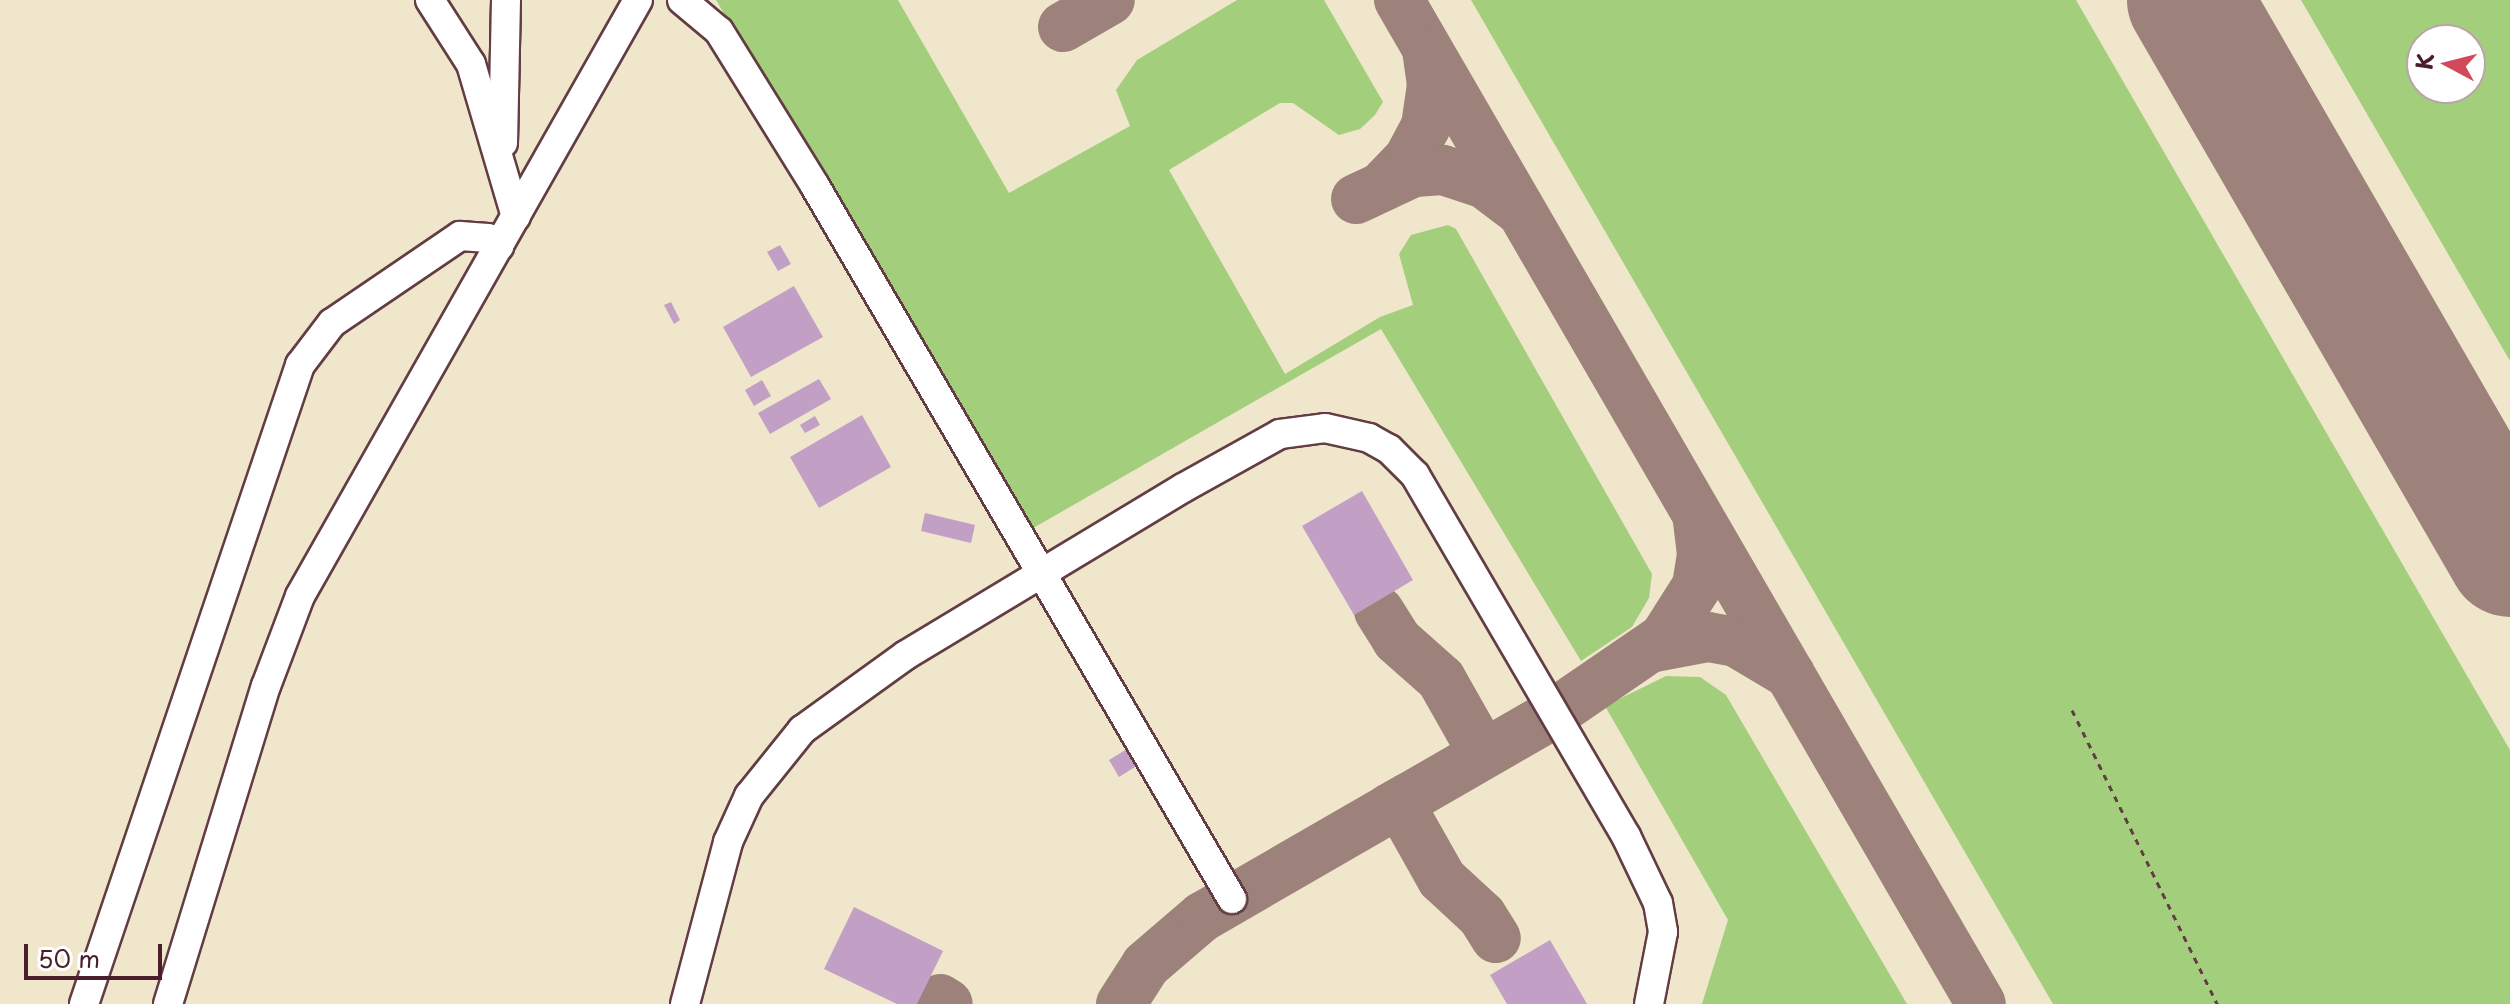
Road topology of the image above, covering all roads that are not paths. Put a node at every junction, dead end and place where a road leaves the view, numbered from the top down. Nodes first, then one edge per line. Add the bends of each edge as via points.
1 (430, 0) edge
2 (506, 0) edge
3 (638, 0) edge
4 (682, 0) edge
5 (503, 173) junction
6 (516, 217) junction
7 (499, 246) junction
8 (1042, 575) junction
9 (1232, 899) dead end
10 (84, 1004) edge
11 (168, 1004) edge
12 (685, 1004) edge
13 (1649, 1004) edge

1 - 5 lane via 471,64
2 - 5 lane
3 - 6 lane
4 - 8 lane via 719,31
5 - 6 lane
6 - 7 lane
7 - 10 lane via 488,238 460,236 332,323 300,365
7 - 11 lane via 300,596 266,686
8 - 9 lane
8 - 12 lane via 854,690 802,730 774,760 749,796 728,842
8 - 13 lane via 1280,434 1303,428 1352,431 1389,449 1415,475 1458,542 1645,873 1663,932

